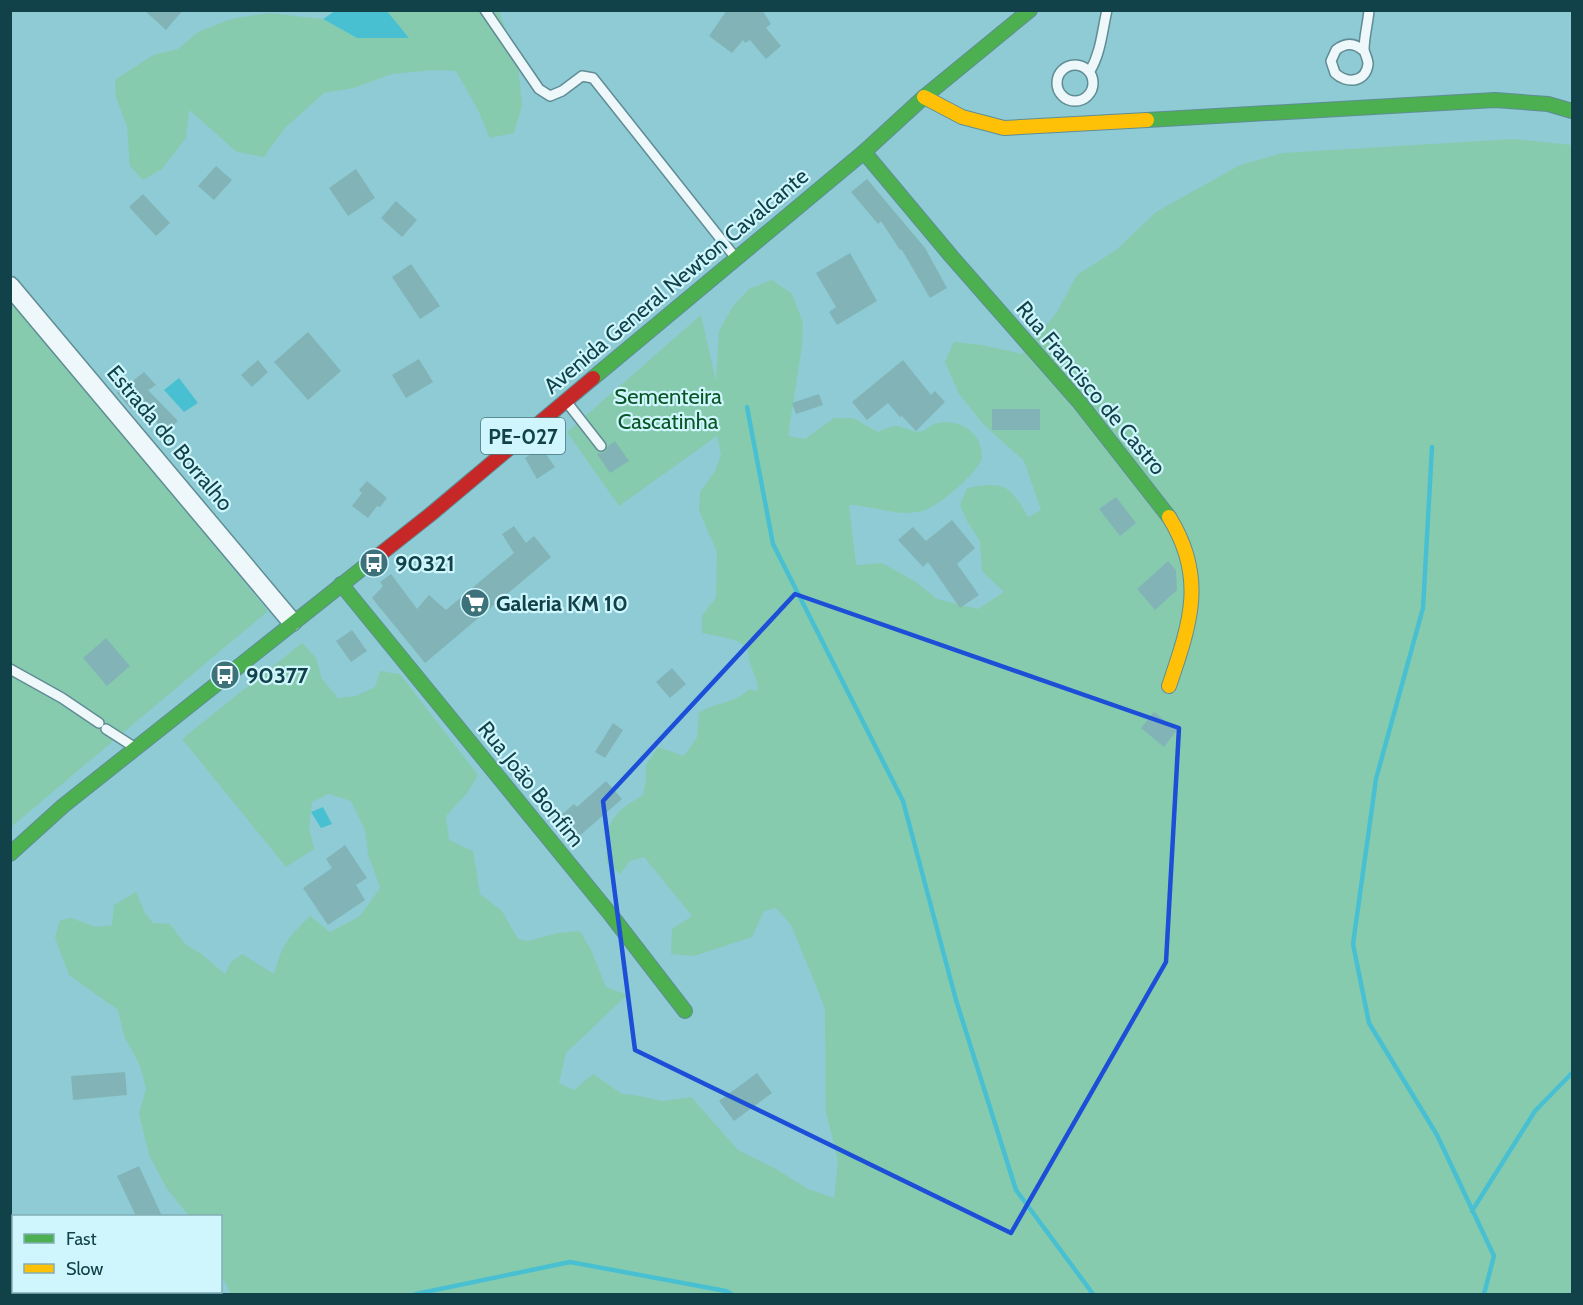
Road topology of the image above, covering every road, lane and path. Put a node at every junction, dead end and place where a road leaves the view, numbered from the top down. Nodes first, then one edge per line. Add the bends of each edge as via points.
1 (485, 10) edge
2 (1030, 10) edge
3 (1107, 10) edge
4 (1369, 10) edge
5 (1364, 51) junction
6 (1090, 71) junction
7 (924, 97) junction
8 (1572, 111) edge
9 (864, 152) junction
10 (736, 258) junction
11 (10, 286) edge
12 (566, 401) junction
13 (601, 446) dead end
14 (341, 585) junction
15 (292, 622) junction
16 (10, 669) edge
17 (1169, 686) dead end
18 (135, 748) junction
19 (10, 854) edge
20 (685, 1011) dead end

1 - 10 lane via 539,89 550,96 582,76 593,78
2 - 7 street, Avenida General Newton Cavalcante / PE-027
3 - 6 lane via 1101,44
4 - 5 lane
5 - 5 lane via 1354,44 1336,50 1331,62 1335,73 1345,80 1358,79 1368,63
6 - 6 lane via 1079,64 1066,66 1058,75 1060,94 1071,100 1089,95 1093,83
7 - 8 street via 966,120 1004,128 1495,100 1548,104
7 - 9 street, Avenida General Newton Cavalcante / PE-027
9 - 10 street, Avenida General Newton Cavalcante / PE-027
9 - 17 street, Rua Francisco de Castro via 1072,392 1179,533 1191,566 1192,591 1185,638
10 - 12 street, Avenida General Newton Cavalcante / PE-027
11 - 15 street, Estrada do Borralho
12 - 13 lane
12 - 14 street, Avenida General Newton Cavalcante / PE-027
14 - 15 street, Avenida General Newton Cavalcante / PE-027
14 - 20 street, Rua João Bonfim
15 - 18 street, Avenida General Newton Cavalcante / PE-027
16 - 18 lane via 62,698
18 - 19 street, Avenida General Newton Cavalcante / PE-027

